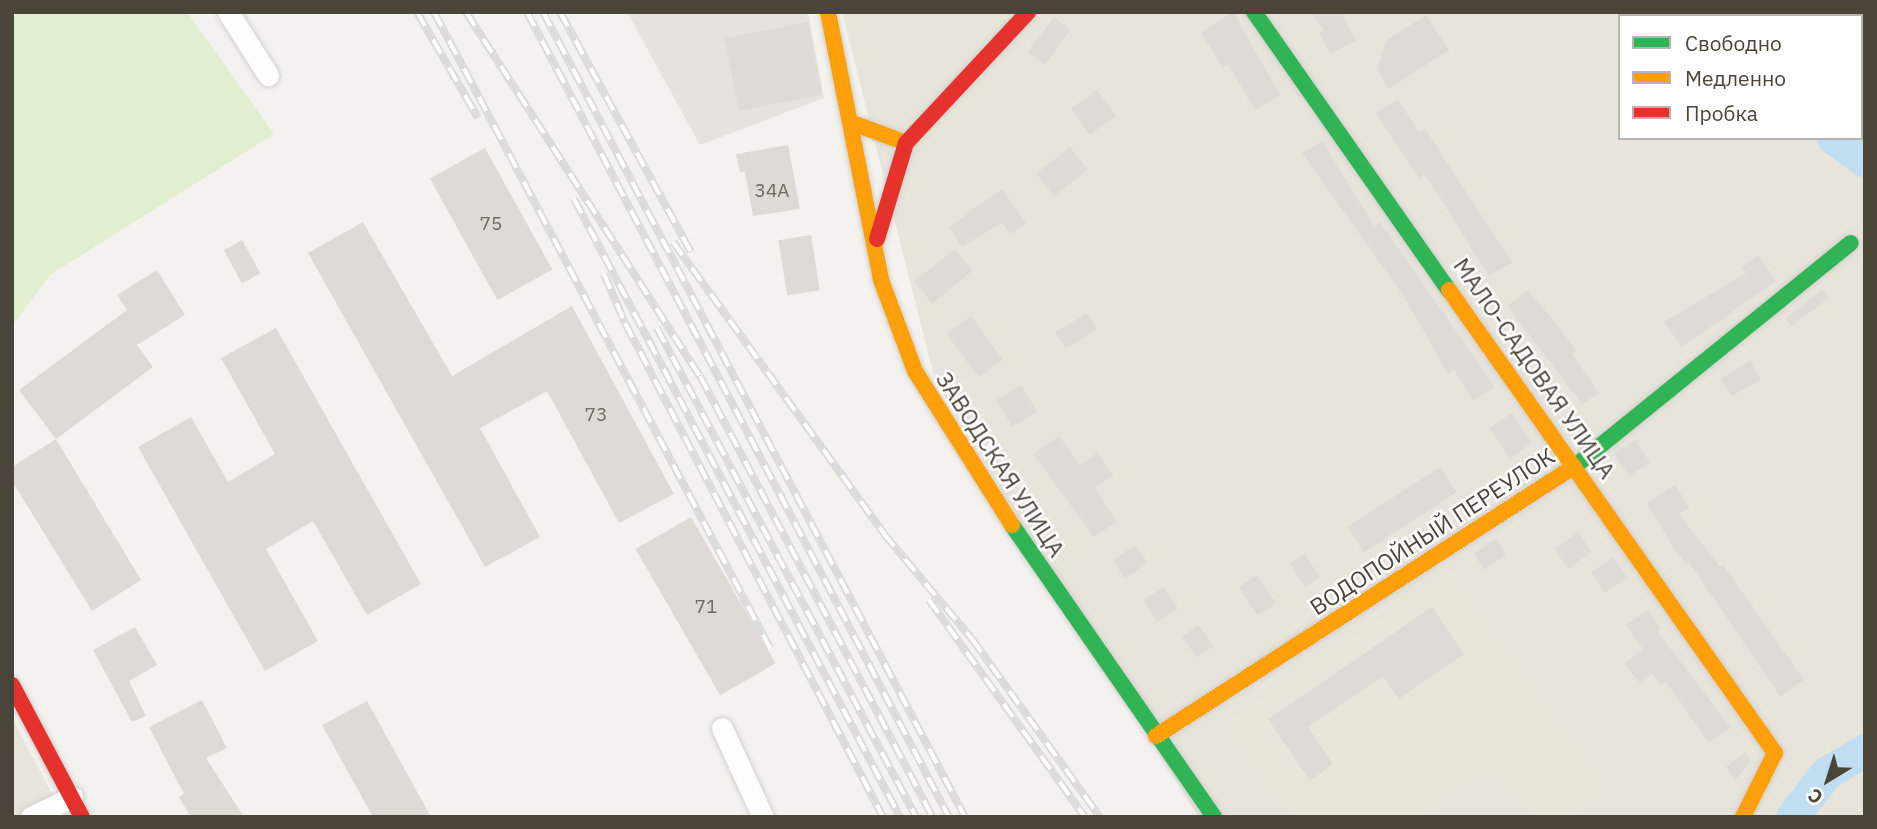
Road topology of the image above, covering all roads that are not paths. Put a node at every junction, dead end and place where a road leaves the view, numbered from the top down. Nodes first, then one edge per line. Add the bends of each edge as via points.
1 (229, 12) edge
2 (828, 12) edge
3 (1028, 12) edge
4 (1254, 12) edge
5 (268, 75) dead end
6 (850, 122) junction
7 (906, 143) junction
8 (1851, 243) dead end
9 (875, 248) junction
10 (1577, 465) junction
11 (12, 685) edge
12 (722, 728) dead end
13 (1156, 736) junction
14 (72, 797) junction
15 (31, 817) edge
16 (82, 817) edge
17 (763, 817) edge
18 (1214, 817) edge
19 (1744, 817) edge

1 - 5 street
2 - 6 street, ЗАВОДСКАЯ УЛИЦА
3 - 7 street
4 - 10 street, МАЛО-САДОВАЯ УЛИЦА
6 - 7 street
6 - 9 street, ЗАВОДСКАЯ УЛИЦА
7 - 9 street
8 - 10 street, ВОДОПОЙНЫЙ ПЕРЕУЛОК
9 - 13 street, ЗАВОДСКАЯ УЛИЦА via 901,340 930,401
10 - 13 street, ВОДОПОЙНЫЙ ПЕРЕУЛОК
10 - 19 street, МАЛО-САДОВАЯ УЛИЦА via 1775,753
11 - 14 street
12 - 17 street
13 - 18 street, ЗАВОДСКАЯ УЛИЦА
14 - 15 street
14 - 16 street

